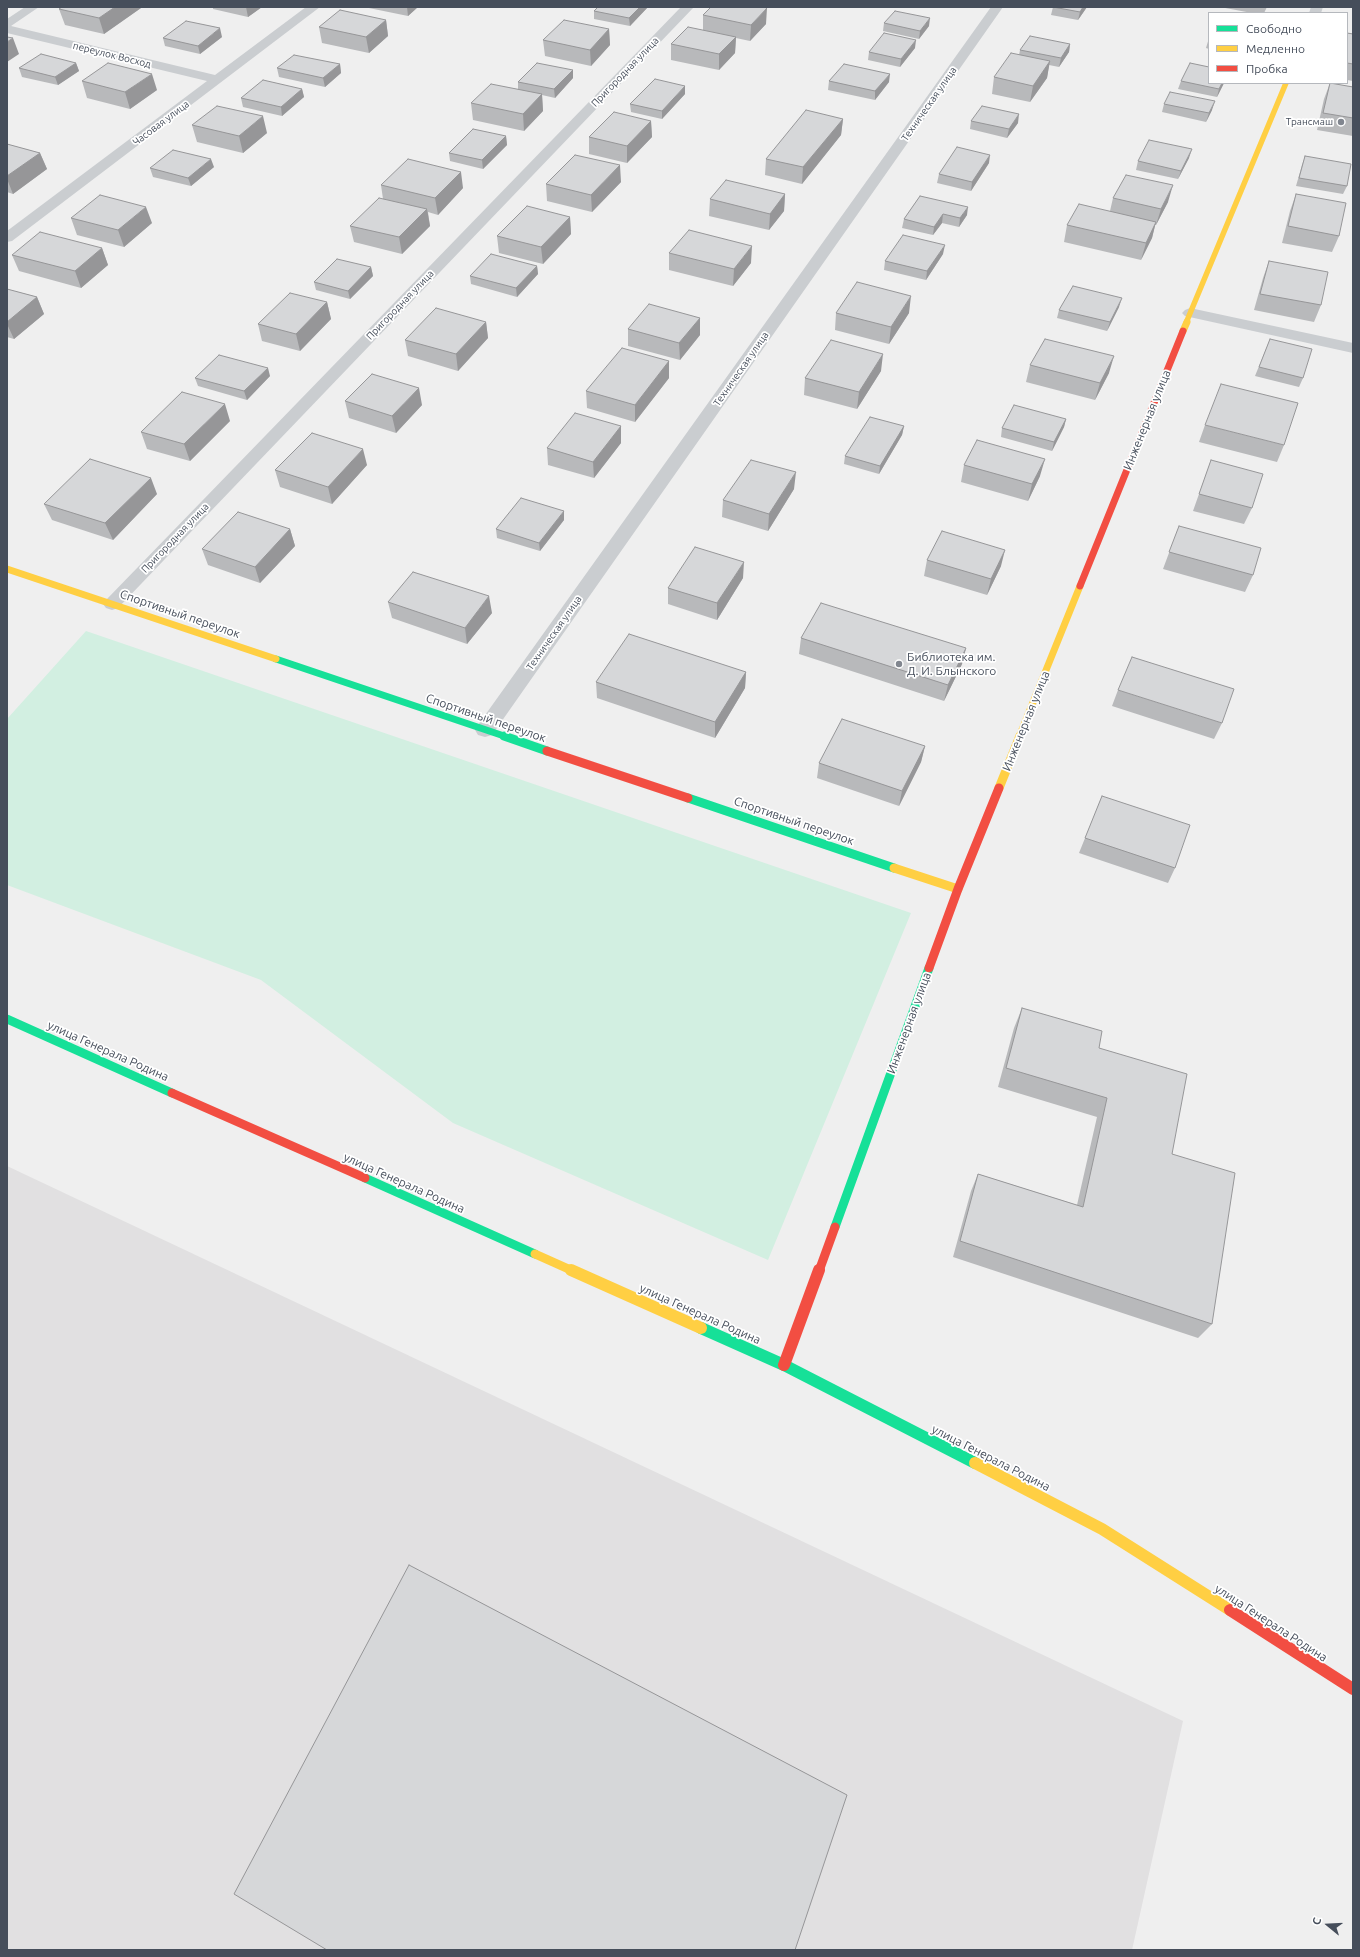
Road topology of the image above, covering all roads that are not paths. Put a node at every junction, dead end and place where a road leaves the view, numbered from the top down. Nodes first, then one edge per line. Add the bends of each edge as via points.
1 (33, 7) edge
2 (314, 7) edge
3 (688, 7) edge
4 (998, 7) edge
5 (7, 24) edge
6 (7, 29) edge
7 (218, 80) junction
8 (1286, 84) edge
9 (13, 226) edge
10 (7, 238) edge
11 (1190, 313) junction
12 (1353, 348) edge
13 (7, 569) edge
14 (112, 604) junction
15 (485, 730) junction
16 (958, 889) junction
17 (7, 1019) edge
18 (784, 1365) junction
19 (1353, 1689) edge

1 - 5 street
2 - 7 street, Часовая улица
3 - 14 street, Пригородная улица
4 - 15 street, Техническая улица
6 - 7 street, переулок Восход
7 - 9 street, Часовая улица
8 - 11 street, Инженерная улица
9 - 10 street, Часовая улица
11 - 12 street
11 - 16 street, Инженерная улица
13 - 14 street, Спортивный переулок
14 - 15 street, Спортивный переулок
15 - 16 street, Спортивный переулок
16 - 18 street, Инженерная улица
17 - 18 street, улица Генерала Родина
18 - 19 street, улица Генерала Родина via 1102,1529

